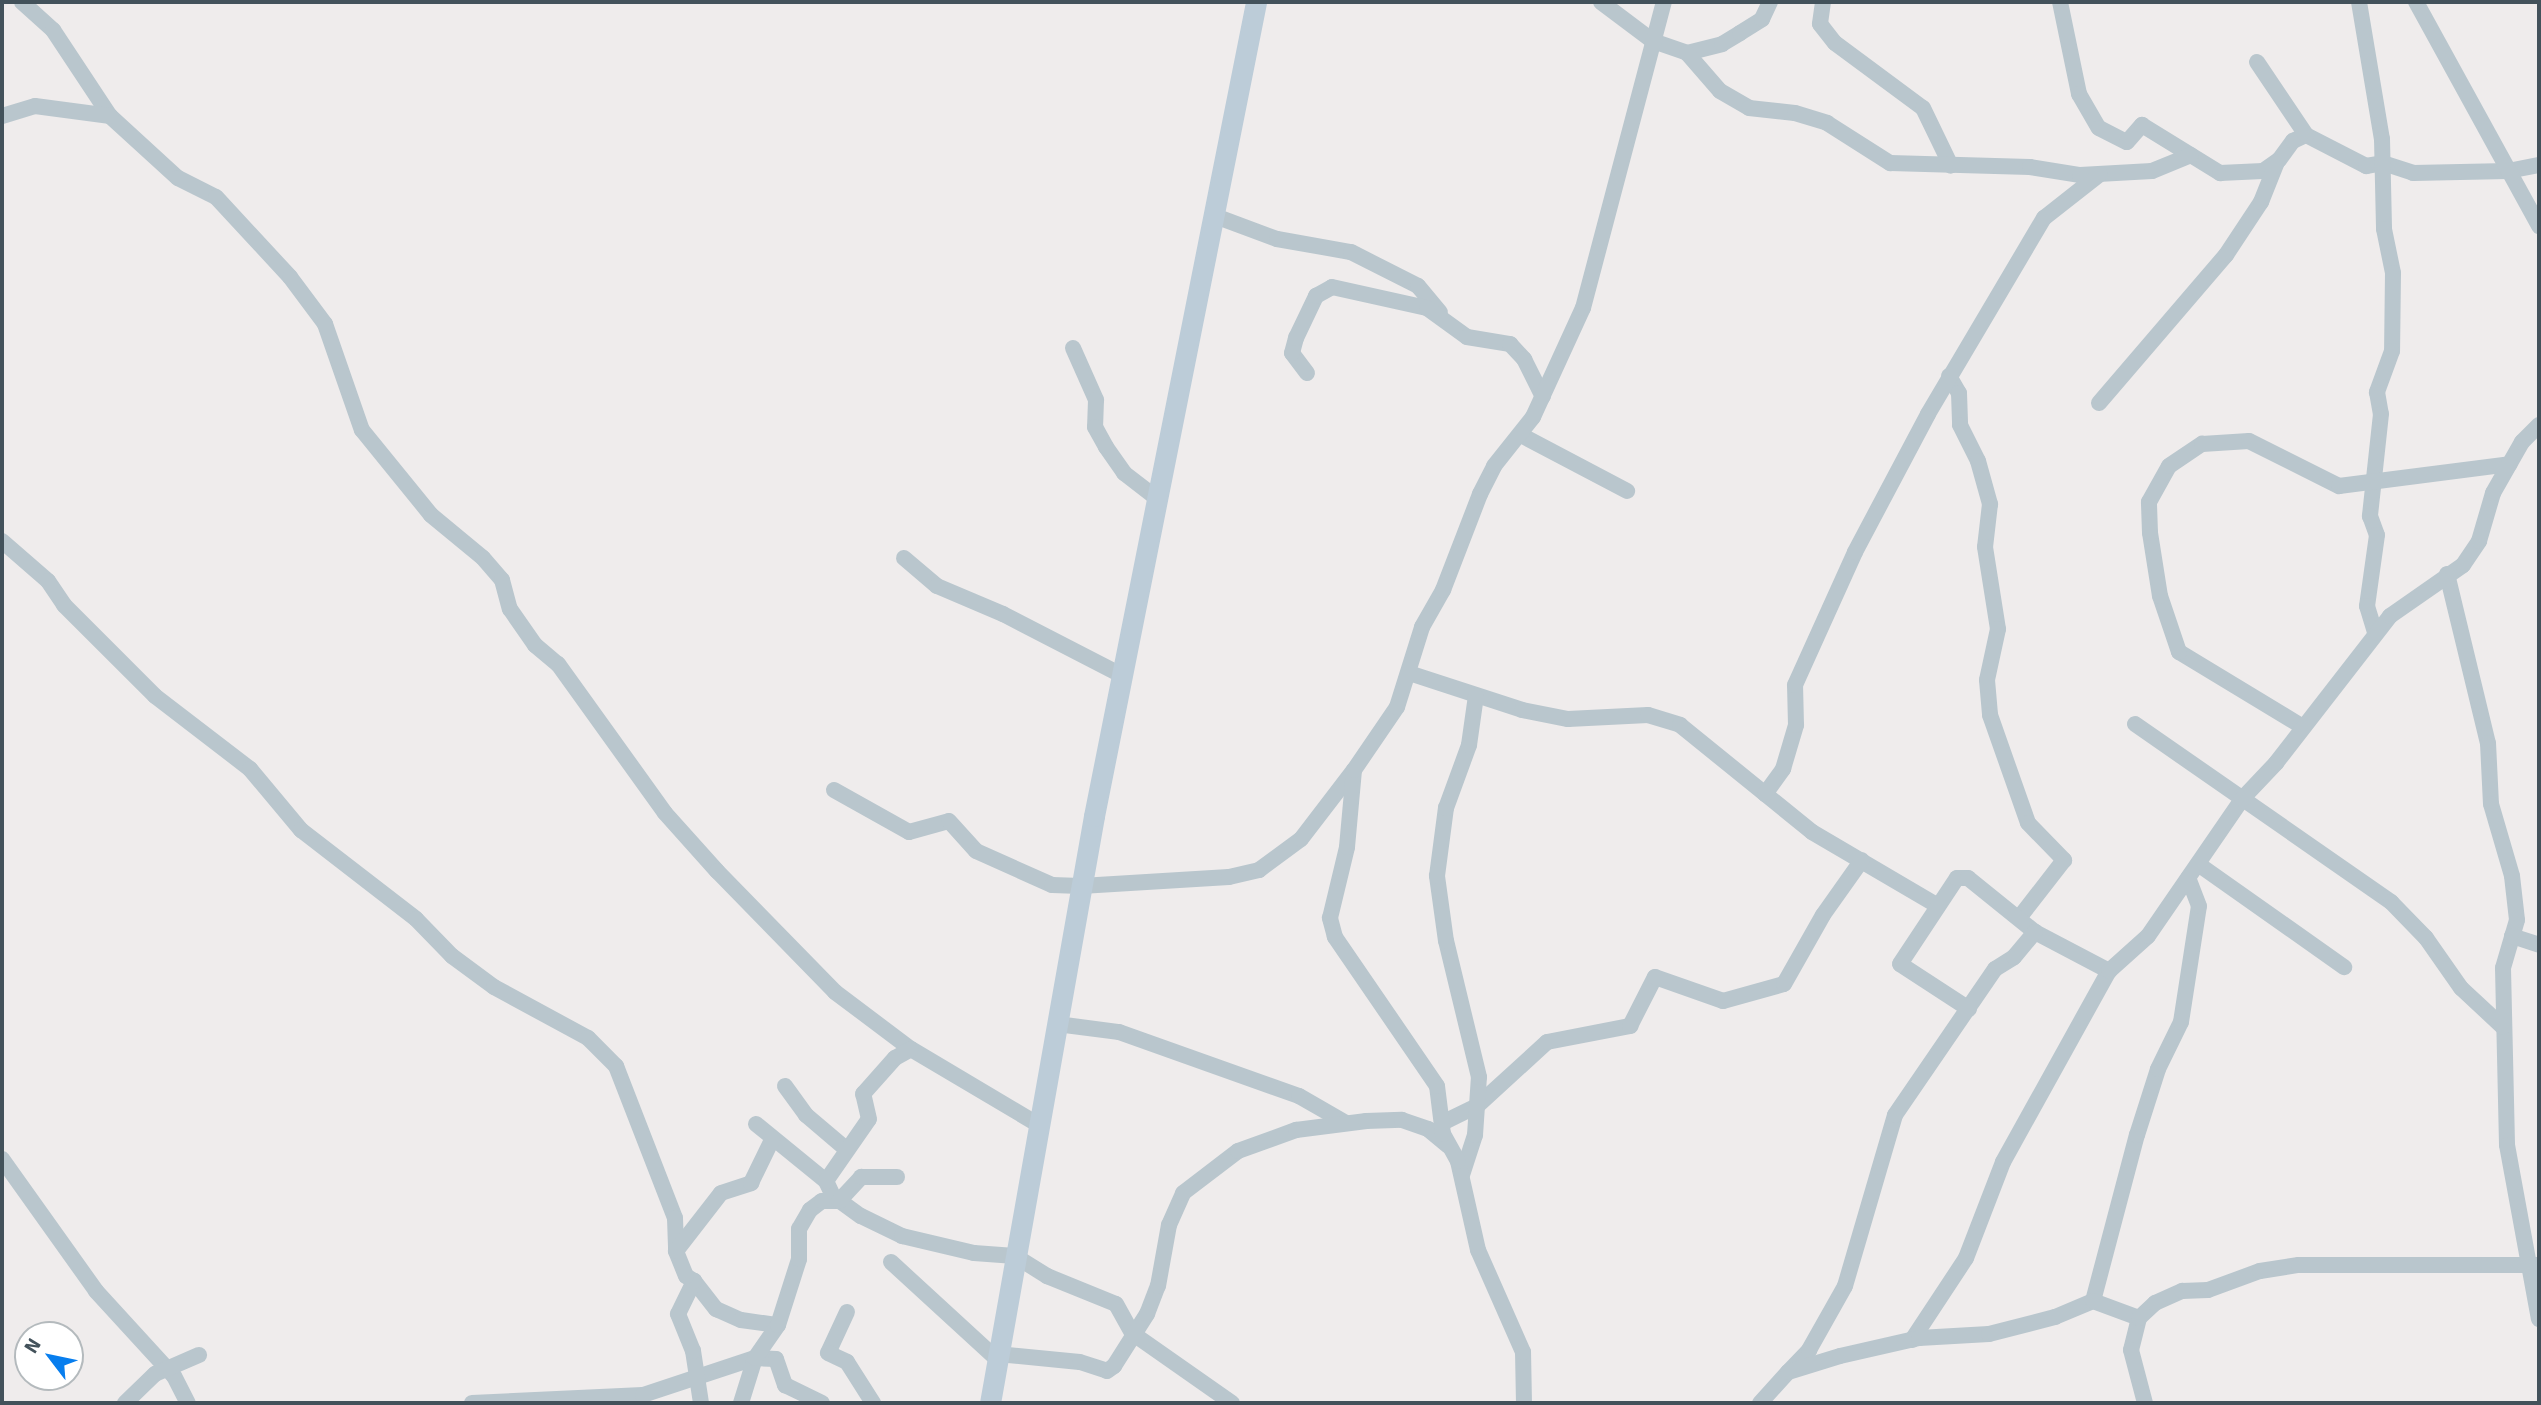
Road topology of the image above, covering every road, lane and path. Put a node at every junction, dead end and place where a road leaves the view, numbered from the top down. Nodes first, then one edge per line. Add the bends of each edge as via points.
1 (22, 2) edge
2 (1256, 2) edge
3 (1601, 2) edge
4 (1664, 2) edge
5 (1770, 2) edge
6 (1824, 2) edge
7 (2060, 2) edge
8 (2358, 2) edge
9 (2416, 2) edge
10 (1653, 41) junction
11 (1687, 53) junction
12 (2257, 62) dead end
13 (2, 116) edge
14 (110, 116) junction
15 (2306, 135) junction
16 (2191, 155) junction
17 (2277, 162) junction
18 (2383, 163) junction
19 (2539, 165) edge
20 (1951, 166) junction
21 (2508, 172) junction
22 (2100, 174) junction
23 (1214, 216) junction
24 (2539, 226) edge
25 (1446, 320) junction
26 (1073, 348) dead end
27 (1307, 373) dead end
28 (1949, 376) junction
29 (1542, 397) junction
30 (2099, 403) dead end
31 (2539, 425) edge
32 (1521, 435) junction
33 (2510, 464) junction
34 (2372, 483) junction
35 (1627, 491) dead end
36 (1159, 500) junction
37 (2, 541) edge
38 (904, 558) dead end
39 (2447, 574) junction
40 (2375, 632) junction
41 (1409, 673) junction
42 (1123, 676) junction
43 (1476, 696) junction
44 (2135, 724) dead end
45 (2303, 727) junction
46 (1354, 770) junction
47 (834, 790) dead end
48 (1765, 794) junction
49 (2242, 799) junction
50 (1862, 860) junction
51 (2197, 864) junction
52 (2188, 878) junction
53 (1081, 886) junction
54 (1938, 906) junction
55 (2019, 918) junction
56 (2035, 932) junction
57 (2512, 936) junction
58 (2539, 945) edge
59 (2344, 967) dead end
60 (2109, 971) junction
61 (1969, 1010) junction
62 (1057, 1024) junction
63 (2503, 1027) junction
64 (911, 1049) junction
65 (785, 1086) dead end
66 (1477, 1105) junction
67 (1346, 1123) junction
68 (1442, 1123) junction
69 (756, 1124) dead end
70 (1039, 1125) junction
71 (772, 1140) junction
72 (1451, 1148) junction
73 (846, 1149) junction
74 (2, 1159) edge
75 (1462, 1175) junction
76 (897, 1177) dead end
77 (826, 1181) junction
78 (839, 1201) junction
79 (676, 1251) junction
80 (1015, 1256) junction
81 (891, 1262) dead end
82 (2534, 1266) edge
83 (694, 1281) junction
84 (2093, 1301) junction
85 (2538, 1311) edge
86 (847, 1312) dead end
87 (2139, 1318) junction
88 (778, 1325) junction
89 (1135, 1335) junction
90 (1912, 1340) junction
91 (200, 1355) dead end
92 (998, 1356) junction
93 (755, 1358) junction
94 (167, 1368) junction
95 (1788, 1372) junction
96 (697, 1375) junction
97 (125, 1403) edge
98 (188, 1403) edge
99 (472, 1403) edge
100 (701, 1403) edge
101 (741, 1403) edge
102 (822, 1403) edge
103 (873, 1403) edge
104 (989, 1403) edge
105 (1232, 1403) edge
106 (1524, 1403) edge
107 (1760, 1403) edge
108 (2145, 1403) edge

1 - 14 street via 53,30
2 - 23 street
3 - 10 street
4 - 10 street
5 - 11 street via 1762,19 1740,33 1722,44
6 - 20 street via 1820,24 1835,43 1923,108
7 - 16 street via 2079,94 2099,128 2127,142 2142,125
8 - 18 street
9 - 21 street
10 - 11 street
10 - 29 street via 1583,308
11 - 20 street via 1720,92 1749,108 1795,113 1827,123 1890,163
12 - 15 street
13 - 14 street via 35,106
14 - 64 street via 178,178 216,197 290,277 325,324 362,430 431,515 484,558 502,580 510,609 535,645 558,664 665,813 782,942 835,992
15 - 17 street via 2293,141
15 - 18 street via 2366,166
16 - 17 street via 2220,173 2263,170
16 - 22 street via 2152,171
17 - 30 street via 2261,202 2226,255
18 - 21 street via 2413,173
18 - 34 street via 2384,229 2393,273 2392,351 2377,392 2381,414
19 - 21 street
20 - 22 street
21 - 24 street
22 - 28 street via 2044,218
23 - 25 street via 1277,239 1351,252 1418,286
23 - 36 street
25 - 27 street via 1405,302 1332,287 1323,290 1316,296 1292,353
25 - 29 street via 1467,337 1510,344 1524,359
26 - 36 street via 1096,400 1095,427 1105,447 1124,473
28 - 48 street via 1854,552 1795,685 1796,725 1783,769
28 - 55 street via 1959,393 1960,425 1978,461 1990,504 1985,547 1998,629 1987,680 1990,715 2028,823 2064,860
29 - 32 street
31 - 33 street
32 - 35 street
32 - 41 street via 1494,466 1480,494 1443,590 1422,627
33 - 34 street via 2404,474
33 - 39 street via 2493,493 2479,541 2463,565
34 - 40 street via 2370,516 2377,536 2367,606
34 - 45 street via 2339,486 2249,442 2202,444 2169,466 2149,502 2160,596 2179,652
36 - 42 street
37 - 79 street via 48,582 64,605 155,696 250,769 301,830 416,919 452,956 494,987 588,1038 616,1066 675,1218
38 - 42 street via 936,586 1003,614
39 - 40 street via 2390,615
39 - 57 street via 2488,743 2491,804 2512,876 2517,920
40 - 45 street
41 - 43 street
41 - 46 street via 1397,707
42 - 53 street
43 - 48 street via 1569,719 1648,715 1680,724
43 - 66 street via 1469,745 1446,808 1437,876 1446,940 1479,1077
44 - 49 street
45 - 49 street
46 - 53 street via 1301,838 1258,870 1229,877
46 - 68 street via 1347,847 1330,918 1335,937 1437,1086
47 - 53 street via 909,832 949,821 976,851 1052,885
48 - 50 street via 1812,832
49 - 51 street
49 - 63 street via 2391,902 2427,938 2461,988
50 - 54 street
50 - 66 street via 1823,915 1784,984 1723,1001 1655,977 1630,1026 1547,1042
51 - 52 street
51 - 59 street
52 - 60 street via 2148,936
52 - 84 street via 2199,906 2181,1022 2158,1069 2137,1135
53 - 62 street
54 - 55 street via 1957,878 1968,878
54 - 61 street via 1900,964
55 - 56 street
56 - 60 street
56 - 61 street via 2014,957 1995,969
57 - 58 street
57 - 63 street via 2502,968
60 - 90 street via 2003,1162 1966,1258
61 - 95 street via 1895,1115 1869,1191 1845,1286 1809,1350
62 - 67 street via 1119,1032 1299,1096
62 - 70 street
63 - 82 street via 2507,1145
64 - 70 street
64 - 73 street via 895,1058 863,1094 869,1119
65 - 73 street via 806,1115
66 - 68 street
66 - 75 street via 1475,1135
67 - 72 street via 1402,1120 1428,1129
67 - 89 street via 1296,1130 1247,1147 1183,1193 1169,1225 1158,1286
68 - 72 street
69 - 71 street
70 - 80 street
71 - 77 street
71 - 79 street via 751,1182 721,1193
72 - 75 street
73 - 77 street
74 - 94 street via 96,1292
75 - 106 street via 1478,1250 1523,1352
76 - 78 street via 861,1177
77 - 78 street
78 - 80 street via 902,1236 974,1253
78 - 88 street via 822,1201 799,1229 799,1259
79 - 83 street via 686,1276
80 - 89 street via 1047,1276 1116,1304
80 - 92 street
81 - 92 street
82 - 85 street
82 - 87 street via 2300,1265 2260,1271 2208,1290 2182,1291 2155,1303
83 - 88 street via 716,1309 741,1320
83 - 96 street via 678,1314
84 - 87 street
84 - 90 street via 1989,1335
86 - 103 street via 828,1353 847,1362
87 - 108 street via 2131,1350
88 - 93 street
89 - 92 street via 1107,1371 1080,1362
89 - 105 street
90 - 95 street
91 - 94 street
92 - 104 street
93 - 96 street
93 - 101 street
93 - 102 street via 776,1359 785,1385
94 - 97 street
94 - 98 street
95 - 107 street
96 - 99 street via 643,1395
96 - 100 street

